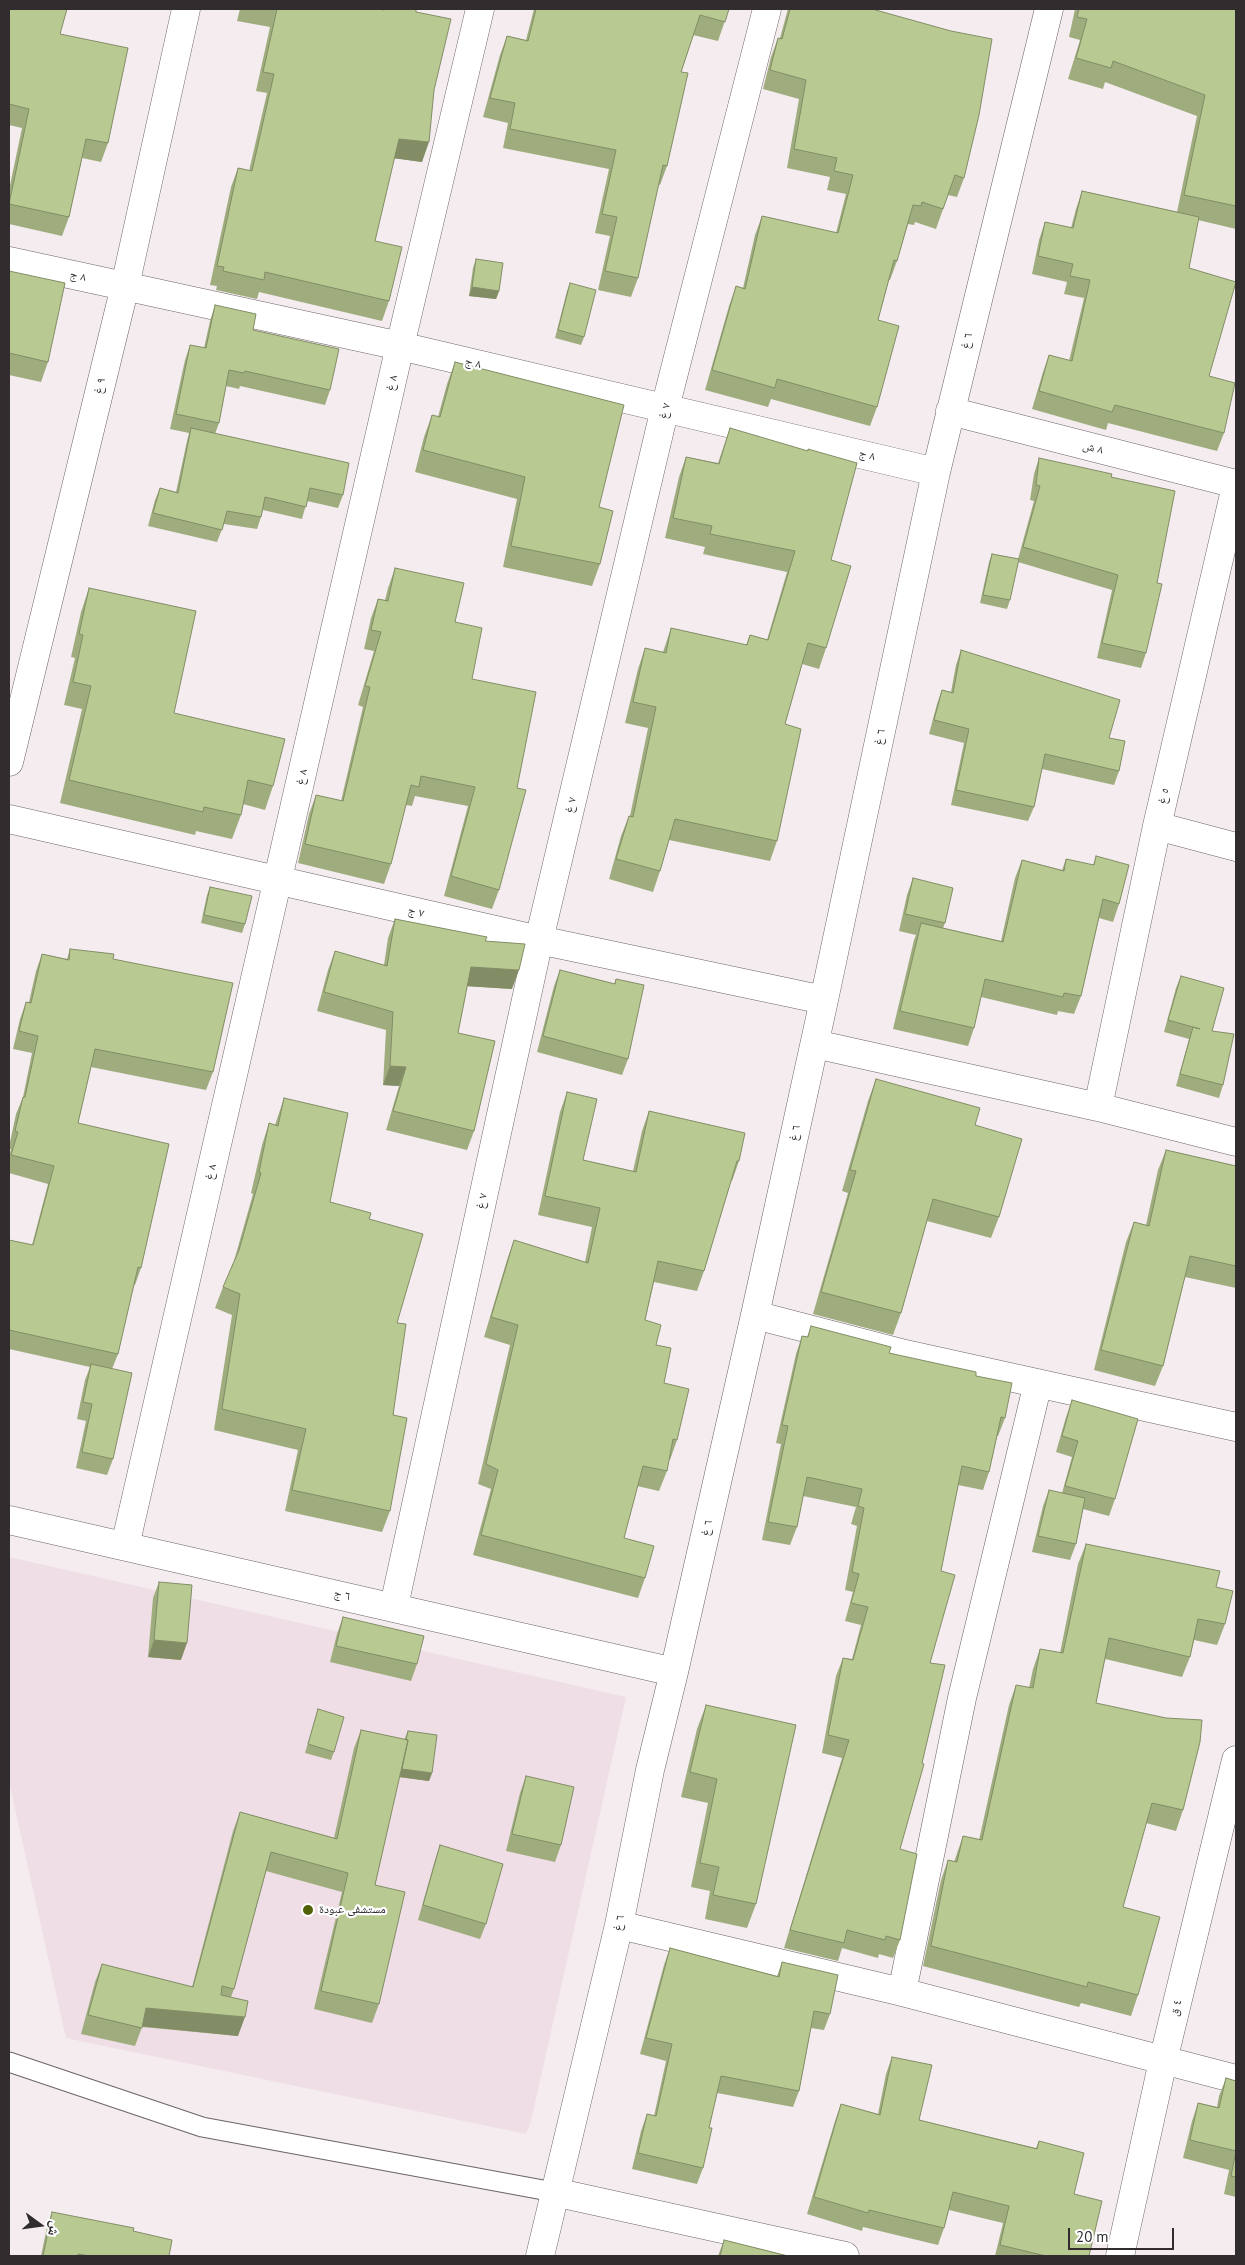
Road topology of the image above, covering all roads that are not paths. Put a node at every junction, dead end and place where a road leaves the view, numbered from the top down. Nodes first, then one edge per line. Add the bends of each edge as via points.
1 (186, 9) edge
2 (480, 9) edge
3 (767, 9) edge
4 (1048, 9) edge
5 (9, 261) edge
6 (125, 286) junction
7 (400, 346) junction
8 (665, 408) junction
9 (950, 411) junction
10 (936, 472) junction
11 (1236, 485) edge
12 (9, 762) edge
13 (9, 819) edge
14 (1157, 826) junction
15 (1236, 847) edge
16 (278, 880) junction
17 (539, 940) junction
18 (824, 1000) junction
19 (815, 1044) junction
20 (1098, 1107) junction
21 (1236, 1142) edge
22 (755, 1315) junction
23 (1038, 1383) junction
24 (1236, 1427) edge
25 (9, 1520) edge
26 (125, 1546) junction
27 (394, 1606) junction
28 (674, 1672) junction
29 (1236, 1760) edge
30 (619, 1925) junction
31 (902, 1992) junction
32 (1163, 2061) junction
33 (9, 2062) edge
34 (1236, 2079) edge
35 (554, 2192) junction
36 (540, 2256) edge
37 (845, 2256) edge
38 (1120, 2256) edge

1 - 6 street, ٩ غ
2 - 7 street, ٨ غ
3 - 8 street, ٧ غ
4 - 9 street, ٦ غ
5 - 6 street, ٨ ج
6 - 7 street, ٨ ج
6 - 12 street, ٩ غ
7 - 8 street, ٨ ج
7 - 16 street, ٨ غ
8 - 10 street, ٨ ج
8 - 17 street, ٧ غ
9 - 10 street, ٦ غ
9 - 11 street, ٨ ش
10 - 18 street, ٦ غ
11 - 14 street, ٥ غ
13 - 16 street, ٧ ج
14 - 15 street
14 - 20 street, ٥ غ
16 - 17 street, ٧ ج
16 - 26 street, ٨ غ
17 - 18 street, ٧ ج
17 - 27 street, ٧ غ
18 - 19 street, ٦ غ
19 - 20 street
19 - 22 street, ٦ غ
20 - 21 street
22 - 23 street via 905,1354
22 - 28 street, ٦ غ
23 - 24 street
23 - 31 street via 962,1698
25 - 26 street, ٦ ج
26 - 27 street, ٦ ج
27 - 28 street, ٦ ج
28 - 30 street, ٦ غ via 650,1770
29 - 32 street, ٤ ق
30 - 31 street
30 - 35 street, ٦ غ
31 - 32 street
32 - 34 street
32 - 38 street, ٤ ق
33 - 35 lane via 202,2127
35 - 36 street, ٦ غ
35 - 37 street

